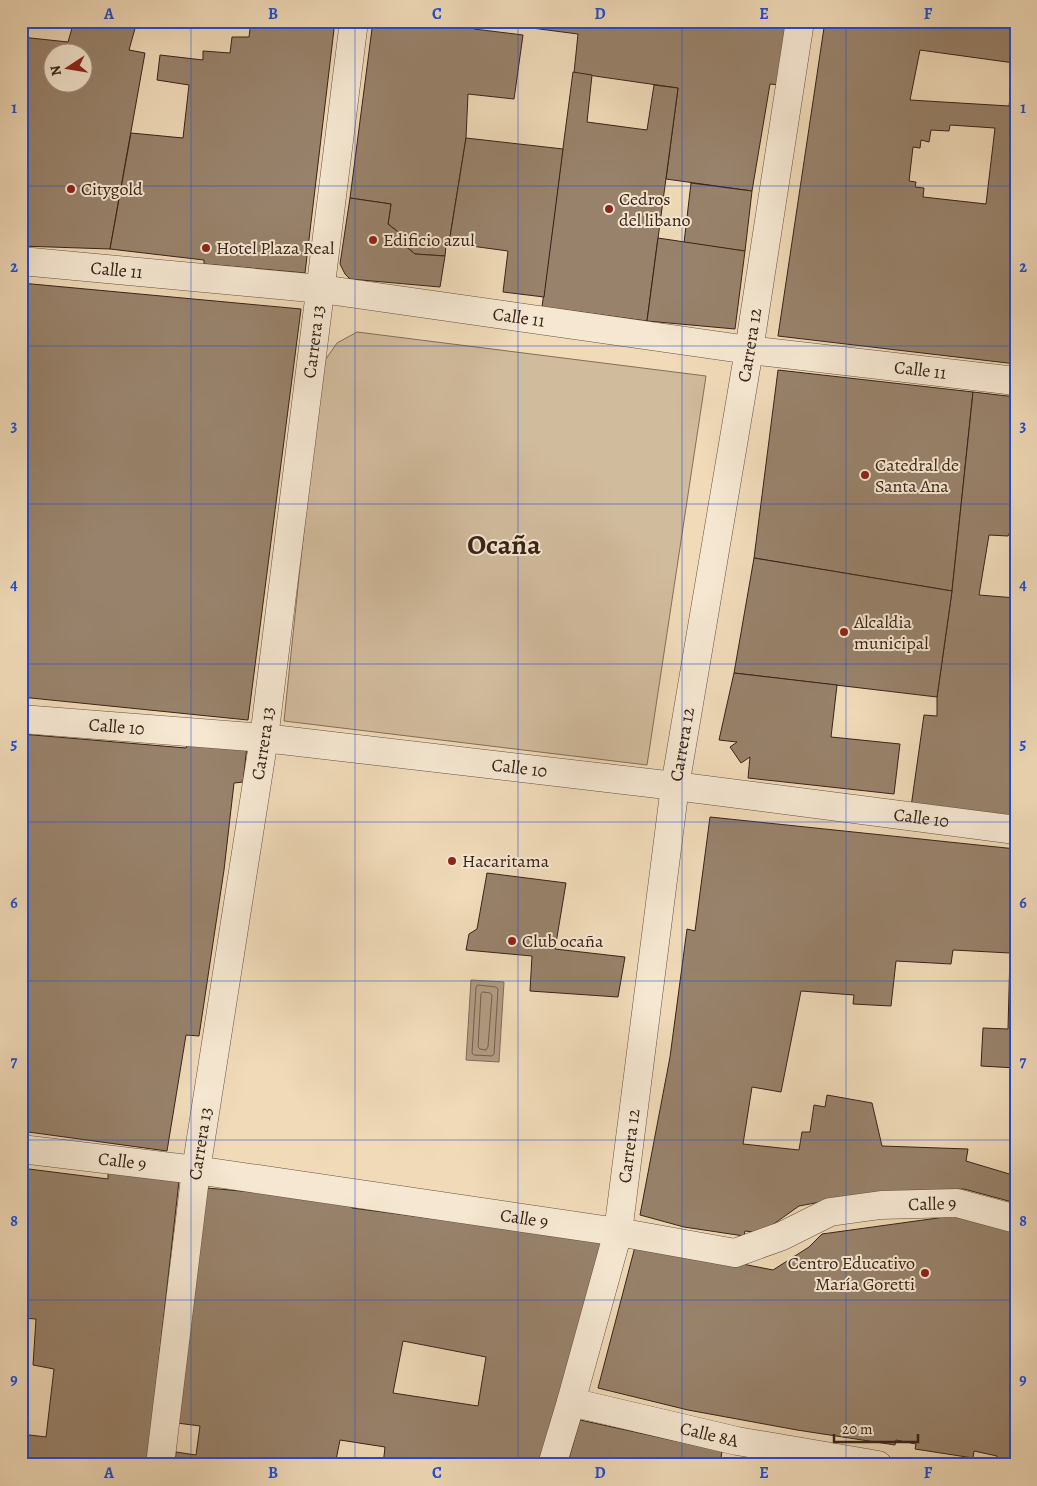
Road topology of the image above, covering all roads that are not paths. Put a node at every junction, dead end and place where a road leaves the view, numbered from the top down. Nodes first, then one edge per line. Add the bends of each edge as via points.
1 (354, 21) edge
2 (800, 21) edge
3 (21, 261) edge
4 (321, 289) junction
5 (749, 350) junction
6 (1016, 381) edge
7 (21, 719) edge
8 (264, 738) junction
9 (675, 786) junction
10 (1016, 830) edge
11 (21, 1149) edge
12 (196, 1170) junction
13 (1016, 1219) edge
14 (618, 1232) junction
15 (571, 1402) junction
16 (735, 1453) edge
17 (160, 1465) edge
18 (552, 1465) edge
19 (878, 1465) edge

1 - 4 street, Carrera 13
2 - 5 street, Carrera 12
3 - 4 street, Calle 11
4 - 5 street, Calle 11
4 - 8 street, Carrera 13
5 - 6 street, Calle 11
5 - 9 street, Carrera 12
7 - 8 street, Calle 10
8 - 9 street, Calle 10
8 - 12 street, Carrera 13
9 - 10 street, Calle 10
9 - 14 street, Carrera 12
11 - 12 street, Calle 9
12 - 14 street, Calle 9
12 - 17 street, Carrera 13
13 - 14 street, Calle 9 via 957,1203 881,1204 830,1212 782,1236 735,1253
14 - 15 street, Carrera 12
15 - 16 street, Calle 8A
15 - 18 street, Carrera 12
16 - 19 street, Calle 8A

